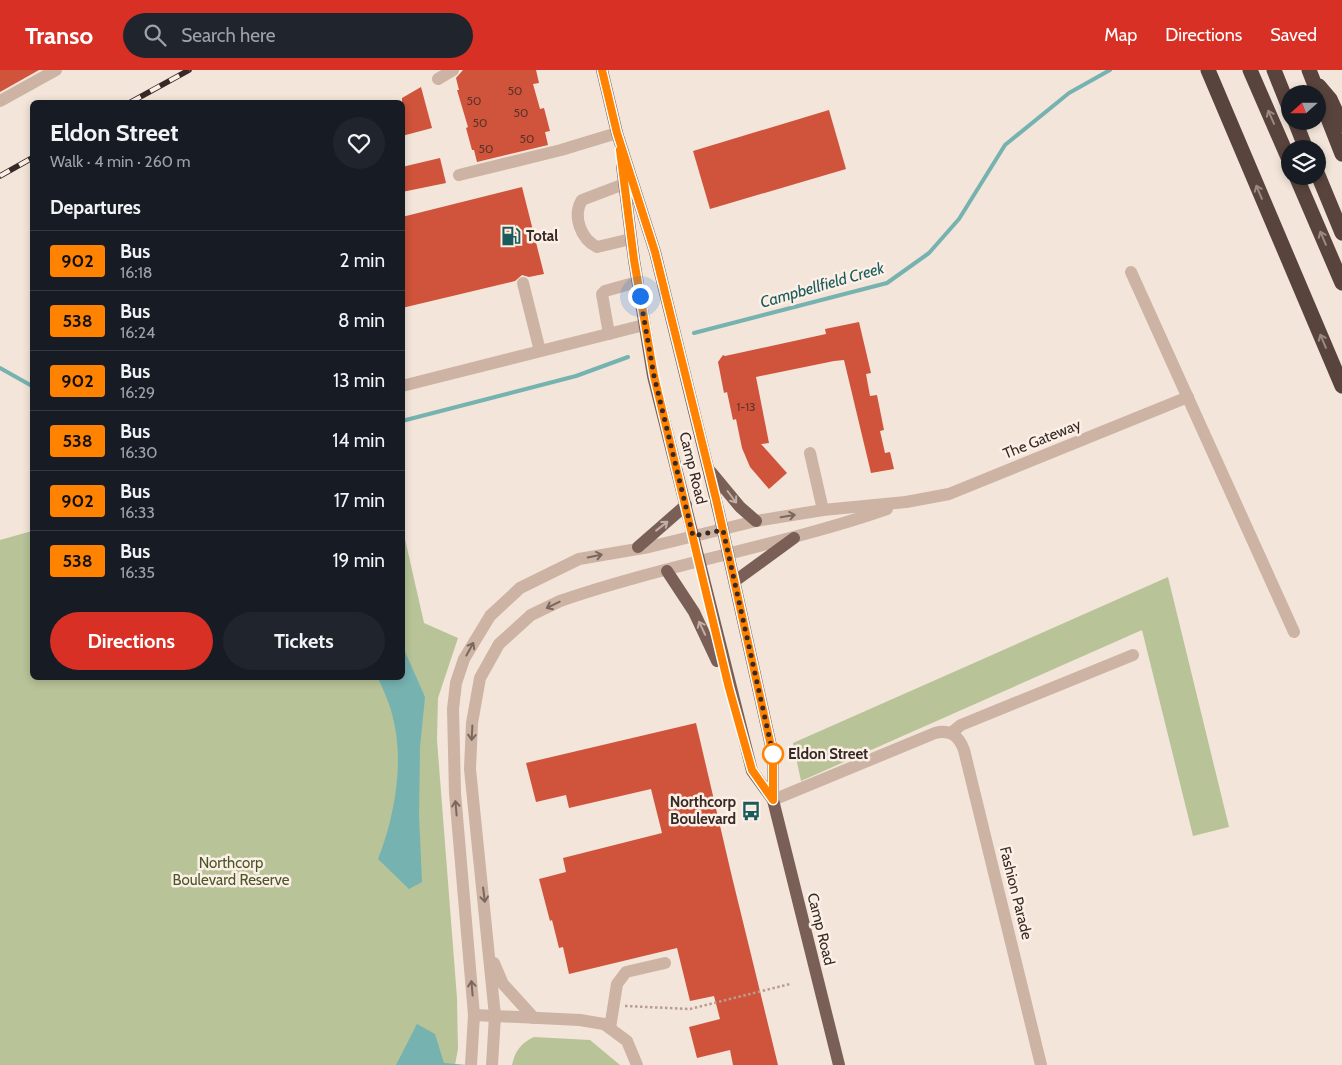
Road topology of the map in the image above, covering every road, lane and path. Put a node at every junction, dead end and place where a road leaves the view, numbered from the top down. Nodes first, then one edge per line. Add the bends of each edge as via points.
1 (56, 70) edge
2 (453, 70) edge
3 (602, 70) edge
4 (1208, 70) edge
5 (1250, 70) edge
6 (1274, 70) edge
7 (1311, 75) edge
8 (438, 79) dead end
9 (1281, 88) edge
10 (0, 101) edge
11 (1342, 126) edge
12 (617, 133) junction
13 (1281, 141) edge
14 (1342, 154) edge
15 (459, 175) dead end
16 (624, 184) junction
17 (1300, 185) edge
18 (1322, 185) edge
19 (1342, 233) edge
20 (631, 239) junction
21 (1131, 272) dead end
22 (637, 282) junction
23 (1342, 283) edge
24 (523, 284) dead end
25 (644, 325) junction
26 (609, 334) junction
27 (540, 351) junction
28 (405, 385) edge
29 (1342, 386) edge
30 (1188, 396) junction
31 (810, 453) dead end
32 (709, 470) junction
33 (906, 502) junction
34 (686, 505) junction
35 (823, 510) junction
36 (756, 521) junction
37 (723, 530) junction
38 (693, 536) junction
39 (794, 538) junction
40 (638, 547) junction
41 (729, 554) junction
42 (699, 562) junction
43 (666, 571) junction
44 (735, 581) junction
45 (1294, 632) dead end
46 (1133, 655) dead end
47 (729, 688) junction
48 (951, 733) junction
49 (773, 800) junction
50 (475, 835) junction
51 (459, 836) junction
52 (488, 946) junction
53 (665, 962) dead end
54 (790, 984) dead end
55 (612, 1007) junction
56 (474, 1015) junction
57 (496, 1016) junction
58 (534, 1018) junction
59 (610, 1028) junction
60 (472, 1060) edge
61 (492, 1062) edge
62 (637, 1065) edge
63 (839, 1065) edge
64 (1040, 1065) edge

1 - 10 street
2 - 8 street
3 - 12 main road, Camp Road
29 -> 4 highway
13 -> 5 highway
6 - 9 highway
7 - 11 highway via 1330,99
7 - 14 highway
12 - 15 street
12 - 16 main road, Camp Road
12 - 32 main road, Camp Road via 655,252
16 - 20 main road, Camp Road
16 - 20 street via 582,200 578,219 586,239 597,247
23 -> 17 highway
18 - 19 highway
20 - 22 main road, Camp Road
21 - 30 street
22 - 25 main road, Camp Road
22 - 26 street via 602,294
24 - 27 street
25 - 26 street
25 - 34 main road, Camp Road
26 - 27 street
27 - 28 street
30 - 33 street, The Gateway via 963,489
30 - 45 street
31 - 35 street
32 -> 36 main road
32 - 37 main road, Camp Road
33 - 35 street, The Gateway
33 - 39 street, The Gateway
34 - 38 main road, Camp Road
40 -> 34 main road
36 -> 35 street, The Gateway
36 - 37 street, The Gateway
37 - 38 street
37 - 41 main road, Camp Road
38 - 40 street
38 - 42 main road, Camp Road
39 - 41 street, The Gateway
39 - 44 main road
51 -> 40 street via 452,746 455,692 464,659 478,634 490,616 536,578 579,559
41 - 42 street
41 - 44 main road, Camp Road
42 - 43 street
42 - 47 main road, Camp Road
47 -> 43 main road via 694,612
43 -> 50 street via 560,601 531,615 499,644 480,678 472,723 470,769
44 - 49 main road, Camp Road via 773,755
46 - 48 street
47 - 49 main road, Camp Road via 752,770
48 - 49 street via 935,733
48 - 64 street, Fashion Parade via 964,750
49 - 63 main road, Camp Road
50 - 51 street
50 -> 52 street
56 -> 51 street
52 - 57 street
52 - 58 street via 502,984
53 - 55 street via 626,972 617,984
54 - 55 path via 690,1009
55 - 59 street
56 - 57 street
56 - 60 street
57 - 58 street
57 - 61 street
58 - 59 street via 580,1020
59 - 62 street via 627,1040

